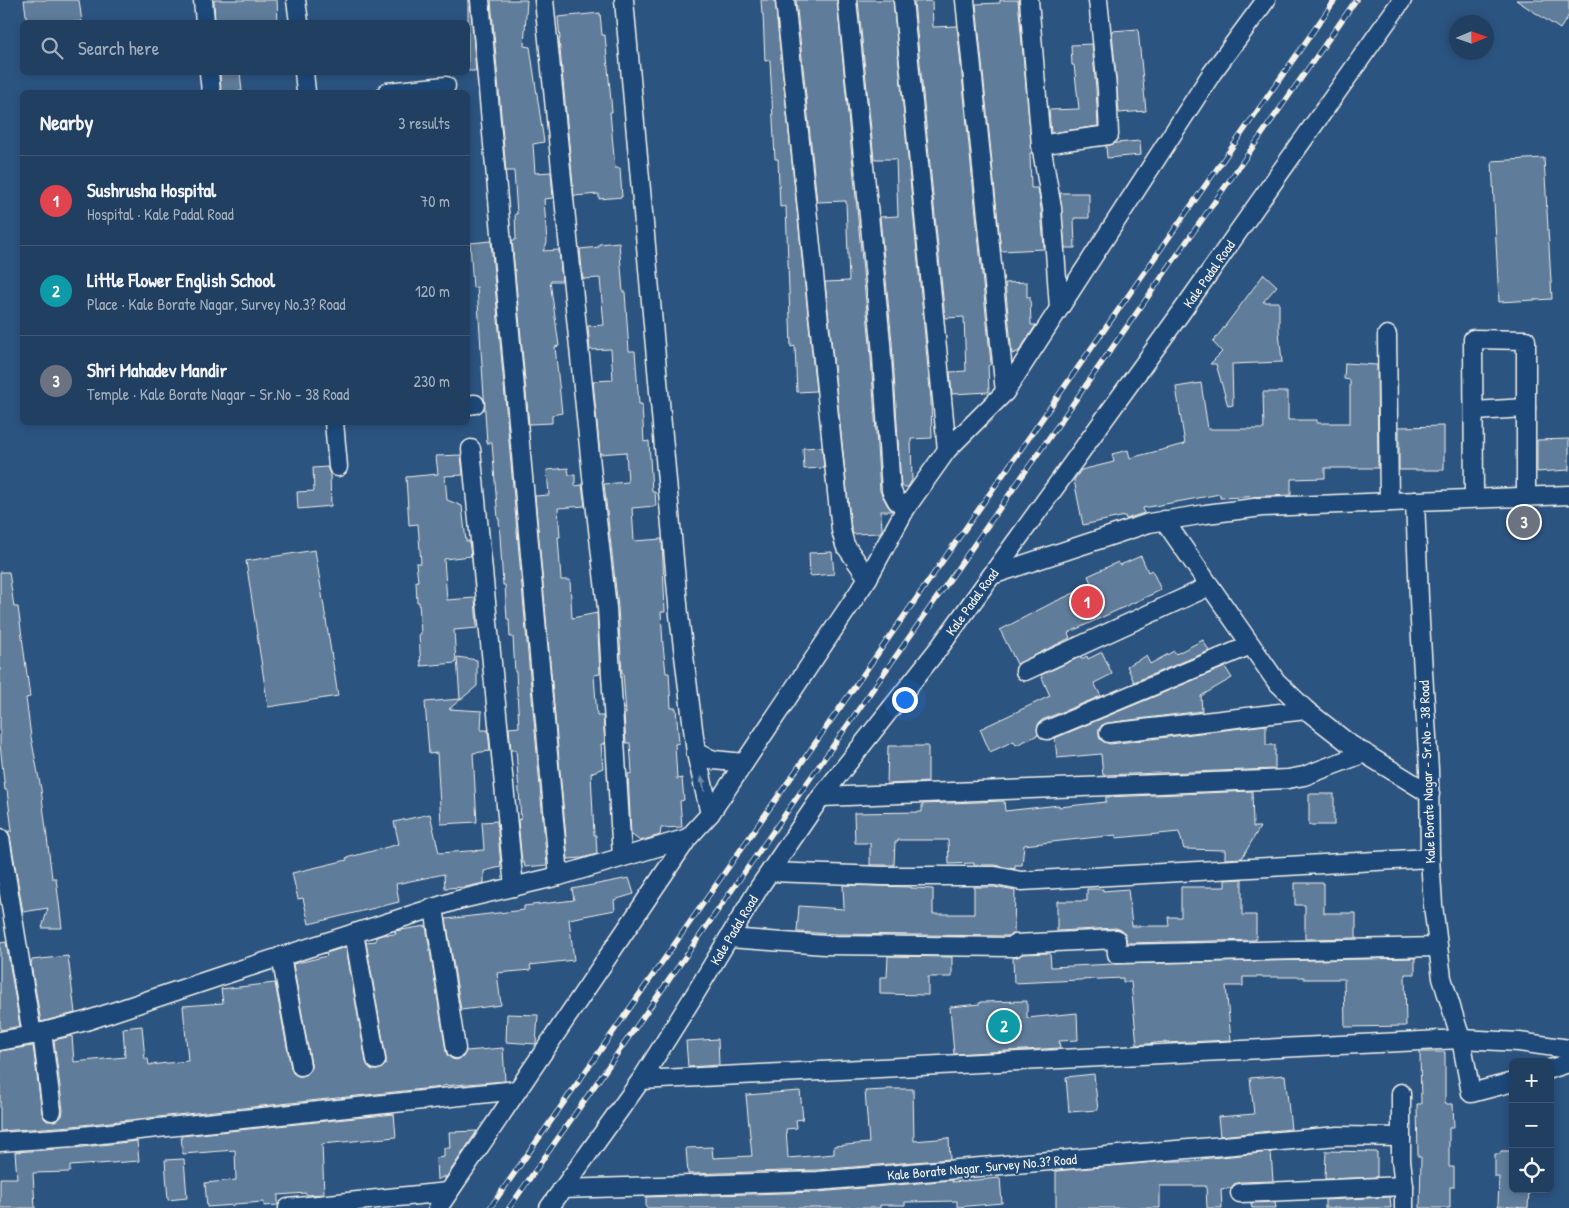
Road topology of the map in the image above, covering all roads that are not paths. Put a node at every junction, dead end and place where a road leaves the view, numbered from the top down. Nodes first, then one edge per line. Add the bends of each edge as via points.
1 (203, 0) edge
2 (296, 0) edge
3 (480, 0) edge
4 (544, 0) edge
5 (624, 0) edge
6 (785, 0) edge
7 (847, 0) edge
8 (903, 0) edge
9 (965, 0) edge
10 (1029, 0) edge
11 (1098, 0) edge
12 (1266, 0) edge
13 (1402, 0) edge
14 (205, 20) edge
15 (299, 20) edge
16 (209, 75) edge
17 (304, 75) edge
18 (446, 86) dead end
19 (211, 90) edge
20 (306, 90) edge
21 (407, 90) edge
22 (1042, 145) junction
23 (1059, 308) junction
24 (1387, 335) dead end
25 (1005, 392) junction
26 (1526, 408) junction
27 (1474, 411) junction
28 (338, 425) edge
29 (471, 449) dead end
30 (947, 450) junction
31 (338, 468) dead end
32 (1569, 495) edge
33 (1526, 496) junction
34 (1474, 498) junction
35 (1415, 501) junction
36 (1389, 502) junction
37 (906, 508) junction
38 (1164, 520) junction
39 (992, 574) junction
40 (868, 578) junction
41 (1210, 586) junction
42 (1251, 645) junction
43 (1025, 671) dead end
44 (1306, 710) junction
45 (1047, 730) dead end
46 (1109, 732) dead end
47 (696, 753) junction
48 (1365, 753) junction
49 (744, 763) junction
50 (1430, 794) junction
51 (821, 797) junction
52 (710, 814) junction
53 (0, 838) edge
54 (688, 838) junction
55 (622, 857) junction
56 (1430, 858) junction
57 (770, 872) junction
58 (559, 876) junction
59 (514, 887) junction
60 (434, 908) junction
61 (354, 933) junction
62 (729, 938) junction
63 (1438, 947) junction
64 (281, 956) junction
65 (37, 1033) junction
66 (1460, 1039) junction
67 (0, 1041) edge
68 (456, 1049) dead end
69 (1569, 1049) edge
70 (376, 1060) dead end
71 (1569, 1062) edge
72 (301, 1066) dead end
73 (1554, 1068) edge
74 (641, 1080) junction
75 (1509, 1083) edge
76 (517, 1090) junction
77 (1401, 1093) dead end
78 (52, 1111) dead end
79 (1401, 1137) junction
80 (0, 1142) edge
81 (1404, 1186) junction
82 (562, 1189) junction
83 (448, 1192) junction
84 (1240, 1193) dead end
85 (288, 1208) edge
86 (438, 1208) edge
87 (549, 1208) edge
88 (1404, 1208) edge

1 - 14 street
2 - 15 street
3 - 58 street
4 - 55 street via 607,608
5 - 47 street via 679,615
6 - 40 street via 841,530 844,545
7 - 37 street via 879,324 891,490
8 - 30 street
9 - 25 street
10 - 22 street
11 - 22 street via 1109,136
12 - 23 street via 1212,73
13 - 39 street, Kale Padal Road
16 - 19 street
17 - 20 street
18 - 21 street
22 - 23 street via 1052,208
23 - 25 street
24 - 36 street
25 - 30 street
26 - 27 street
26 - 27 street via 1526,340 1473,339
26 - 33 street
27 - 34 street
28 - 31 street
29 - 59 street
30 - 37 street
32 - 33 street
33 - 34 street
34 - 35 street
35 - 36 street
35 - 50 street, Kale Borate Nagar - Sr.No - 38 Road
36 - 38 street via 1262,507
37 - 40 street
38 - 39 street via 1149,522
38 - 41 street
39 - 51 street, Kale Padal Road via 942,644
40 - 49 street
41 - 42 street
41 - 43 street
42 - 44 street via 1276,681
42 - 45 street
44 - 46 street
44 - 48 street
47 - 49 street via 714,760
52 -> 47 street
48 - 50 street
48 - 51 street via 1288,779
49 - 52 street
50 - 56 street, Kale Borate Nagar - Sr.No - 38 Road
51 - 57 street, Kale Padal Road
52 - 54 street
53 - 65 street
54 - 55 street
54 - 76 street
55 - 58 street
56 - 57 street via 1022,881 995,876
56 - 63 street, Kale Borate Nagar - Sr.No - 38 Road
57 - 62 street, Kale Padal Road
58 - 59 street
59 - 60 street
60 - 61 street
60 - 68 street
61 - 64 street
61 - 70 street
62 - 63 street via 825,945 1015,947 1015,944 1116,939 1117,954
62 - 74 street, Kale Padal Road
63 - 66 street, Kale Borate Nagar - Sr.No - 38 Road via 1442,978
64 - 65 street via 86,1021
64 - 72 street
65 - 67 street
65 - 78 street
66 - 69 street
66 - 74 street
66 - 75 street, Kale Borate Nagar - Sr.No - 38 Road via 1471,1093
71 - 73 street
74 - 82 street, Kale Padal Road
76 - 80 street
76 - 83 street
77 - 79 street
79 - 81 street
79 - 82 street, Kale Borate Nagar, Survey No.3? Road via 1338,1136 818,1181
81 - 84 street
81 - 88 street
82 - 87 street, Kale Padal Road
83 - 85 street
83 - 86 street

